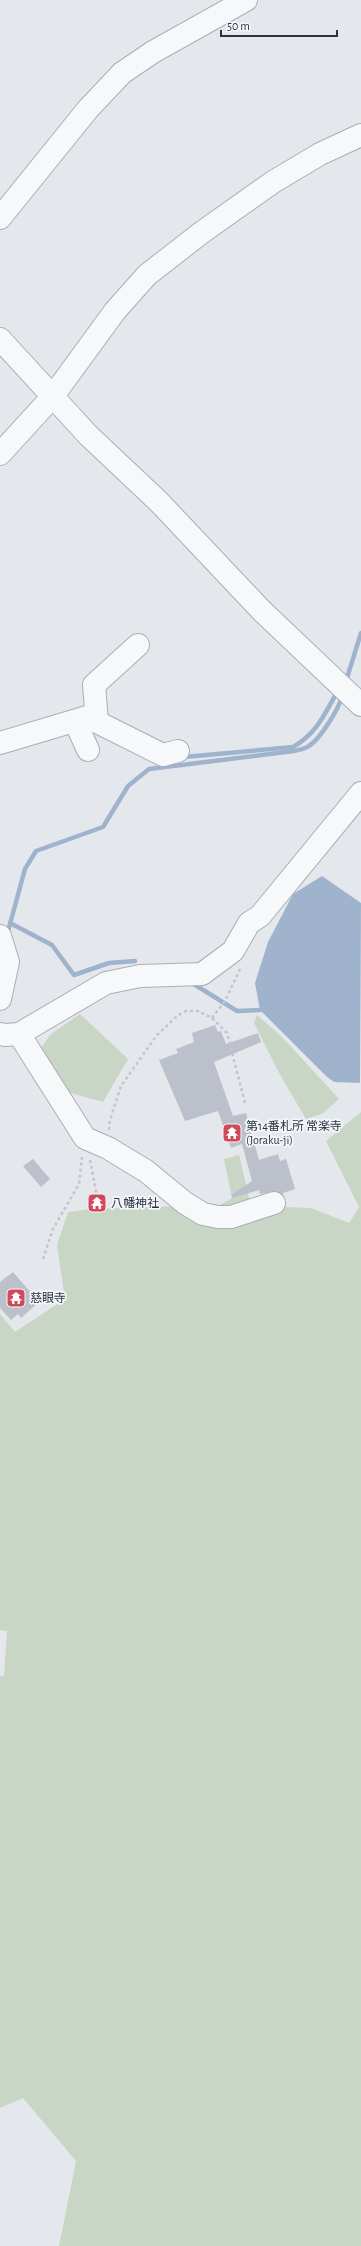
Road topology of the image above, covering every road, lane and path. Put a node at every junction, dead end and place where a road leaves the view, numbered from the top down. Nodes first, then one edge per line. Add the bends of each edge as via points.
1 (246, 0) edge
2 (361, 135) edge
3 (0, 218) edge
4 (0, 339) edge
5 (52, 396) junction
6 (0, 454) edge
7 (138, 644) dead end
8 (356, 699) edge
9 (75, 721) junction
10 (97, 722) junction
11 (0, 743) edge
12 (88, 750) dead end
13 (178, 751) dead end
14 (360, 797) edge
15 (3, 943) edge
16 (0, 999) edge
17 (225, 1001) dead end
18 (212, 1018) junction
19 (9, 1034) edge
20 (245, 1103) dead end
21 (85, 1138) junction
22 (108, 1148) junction
23 (94, 1177) dead end
24 (97, 1196) dead end
25 (274, 1203) dead end
26 (43, 1259) dead end

1 - 3 street via 153,52 122,73 88,108
2 - 5 street via 320,154 273,182 201,233 148,275 114,311
4 - 5 street
5 - 6 street
5 - 8 street via 88,435 159,502 262,611
7 - 10 street via 94,685
9 - 10 street via 88,717
9 - 11 street
9 - 12 street
10 - 13 street via 163,756
14 - 19 street via 260,916 249,924 233,951 222,961 202,974 140,976 106,982
15 - 16 street via 8,962
17 - 18 path
18 - 20 path via 227,1033
18 - 22 path via 198,1011 186,1011 157,1035 121,1086 110,1120
19 - 21 street
21 - 22 street
21 - 26 path via 78,1184 53,1230
22 - 25 street via 146,1171 185,1203 203,1214 218,1218 231,1217
23 - 24 path

